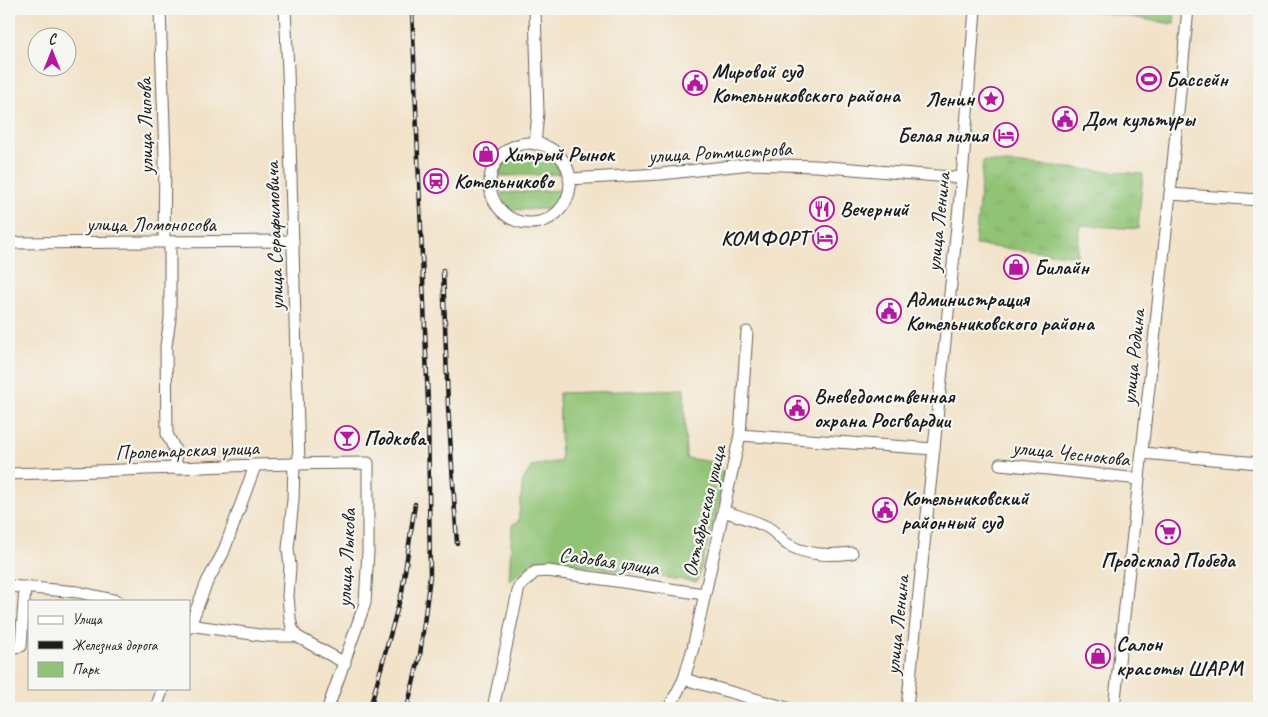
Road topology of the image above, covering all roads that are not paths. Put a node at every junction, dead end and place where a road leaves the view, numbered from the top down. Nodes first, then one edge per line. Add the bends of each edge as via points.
1 (160, 9) edge
2 (285, 9) edge
3 (535, 9) edge
4 (975, 9) edge
5 (1188, 9) edge
6 (535, 144) junction
7 (962, 178) junction
8 (570, 180) junction
9 (1170, 194) junction
10 (1259, 200) edge
11 (293, 241) junction
12 (167, 242) junction
13 (9, 243) edge
14 (747, 332) dead end
15 (740, 435) junction
16 (934, 450) junction
17 (1142, 453) junction
18 (297, 463) junction
19 (368, 463) joint
20 (1000, 464) dead end
21 (1259, 464) edge
22 (255, 466) junction
23 (177, 469) junction
24 (9, 474) edge
25 (1139, 479) junction
26 (723, 511) junction
27 (852, 553) dead end
28 (9, 586) edge
29 (25, 587) junction
30 (704, 594) junction
31 (114, 600) edge
32 (190, 624) edge
33 (190, 626) edge
34 (296, 636) junction
35 (9, 648) edge
36 (345, 663) junction
37 (684, 679) junction
38 (162, 690) edge
39 (156, 708) edge
40 (328, 708) edge
41 (493, 708) edge
42 (670, 708) edge
43 (787, 708) edge
44 (907, 708) edge
45 (1114, 708) edge

1 - 12 street, улица Липова
2 - 11 street, улица Серафимовича
3 - 6 street via 538,113
4 - 7 street, улица Ленина
5 - 9 street, улица Родина
6 - 8 street via 561,158
6 - 8 street via 508,149 491,171 490,189 502,213 528,224 547,219 562,207
7 - 8 street, улица Ротмистрова via 751,164
7 - 16 street, улица Ленина
9 - 10 street
9 - 17 street, улица Родина
11 - 12 street, улица Ломоносова
11 - 18 street, улица Серафимовича
12 - 13 street, улица Ломоносова
12 - 23 street, улица Липова via 170,319 166,346 167,434 174,448
14 - 15 street, Октябрьская улица
15 - 16 street
15 - 26 street, Октябрьская улица
16 - 44 street, улица Ленина
17 - 21 street, улица Чеснокова
17 - 25 street, улица Родина
18 - 19 street, Пролетарская улица
18 - 22 street, Пролетарская улица
18 - 34 street, улица Серафимовича via 288,549 290,618
19 - 36 street, улица Лыкова via 366,594
20 - 25 street, улица Чеснокова
22 - 23 street, Пролетарская улица
22 - 32 street via 223,553
23 - 24 street, Пролетарская улица
25 - 45 street, улица Родина
26 - 27 street via 767,527 800,550 820,555
26 - 30 street, Октябрьская улица
28 - 29 street
29 - 31 street via 78,592
29 - 35 street via 21,646
30 - 37 street, Октябрьская улица
30 - 41 street, Садовая улица via 548,571 535,572 519,587
33 - 34 street via 266,636
34 - 36 street
36 - 40 street, улица Лыкова
37 - 42 street, Октябрьская улица
37 - 43 street
38 - 39 street

